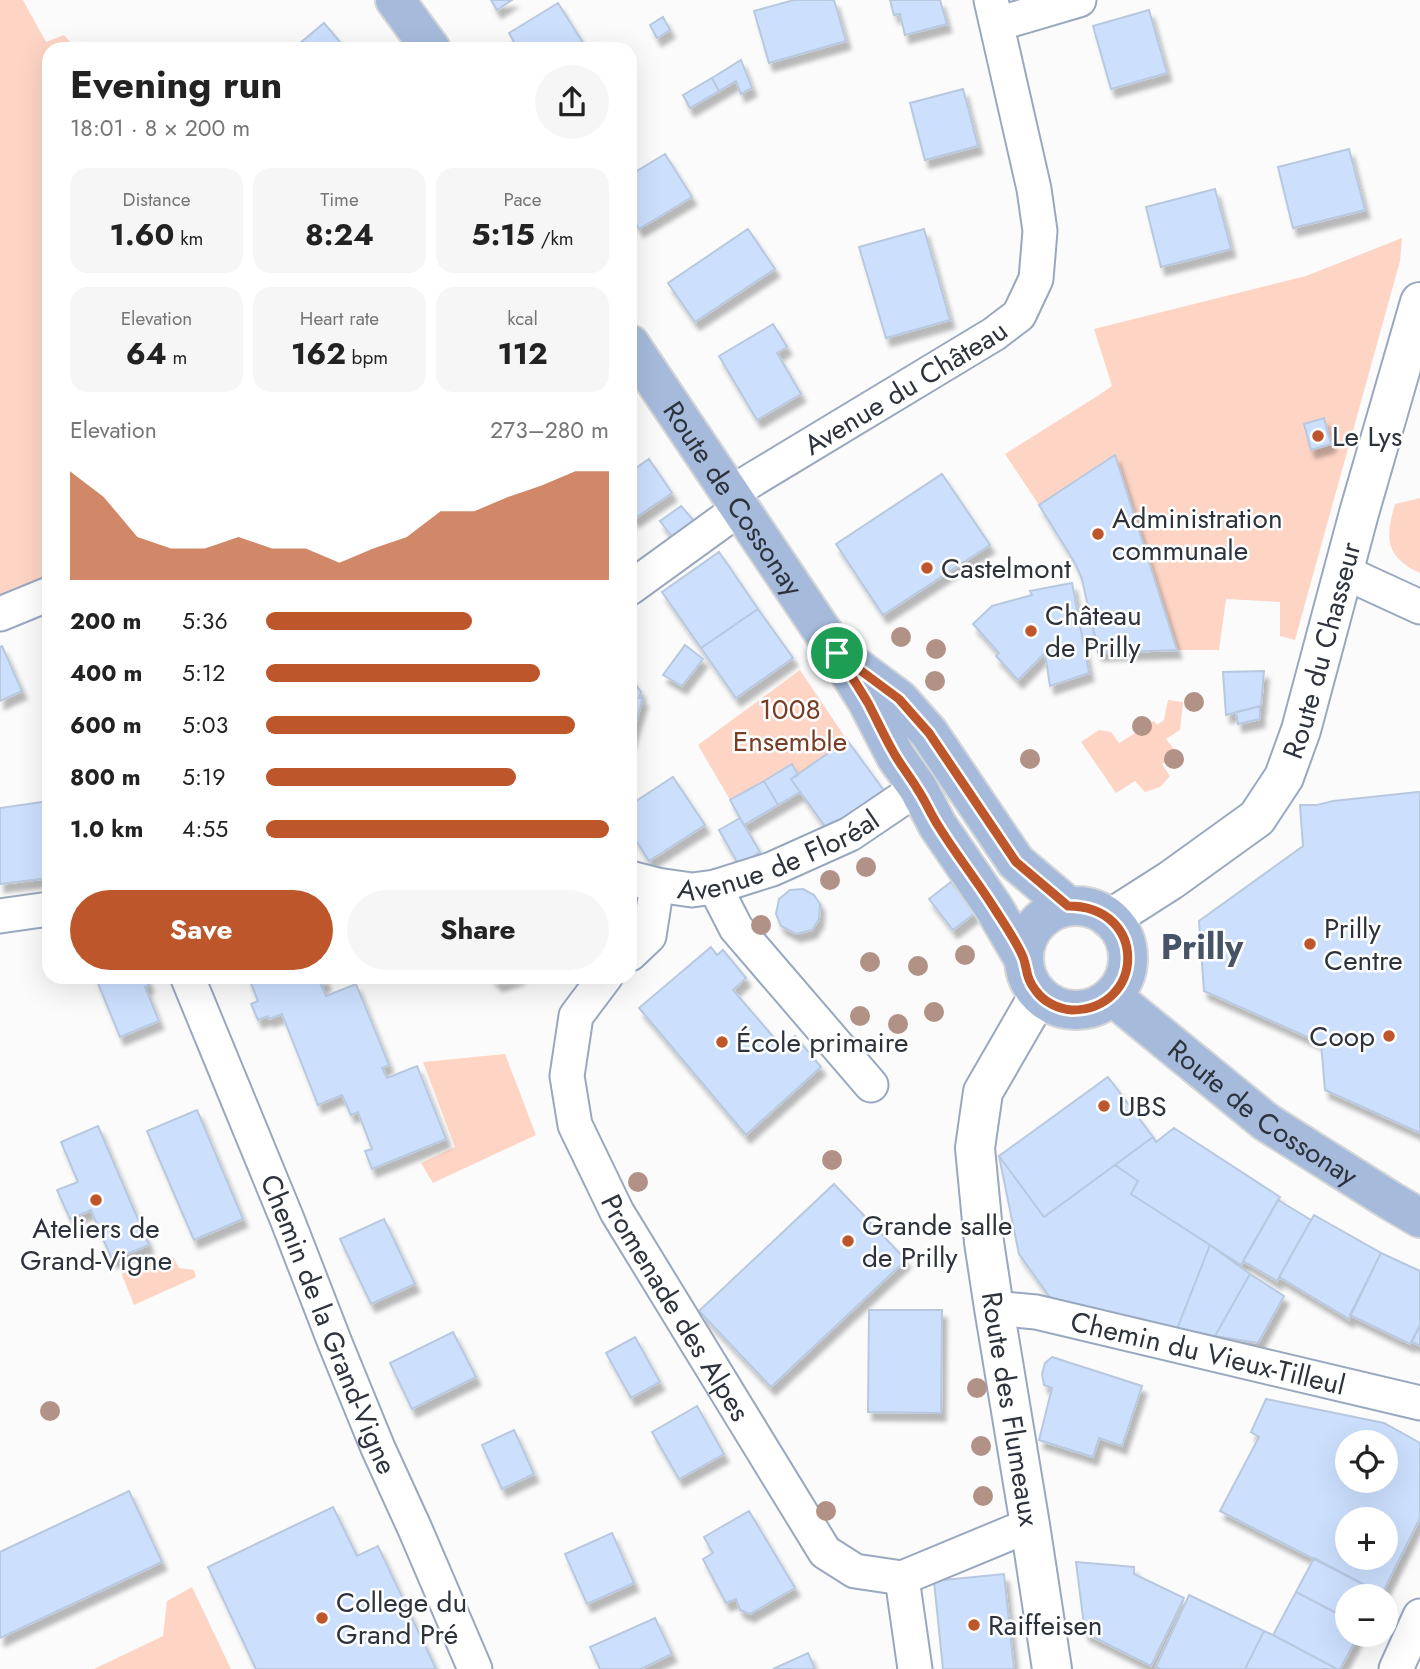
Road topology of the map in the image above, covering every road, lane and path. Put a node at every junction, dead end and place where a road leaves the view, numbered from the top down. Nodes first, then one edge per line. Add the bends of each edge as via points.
1 (395, 0) edge
2 (1079, 0) edge
3 (994, 12) edge
4 (426, 42) edge
5 (1420, 303) edge
6 (637, 355) edge
7 (734, 502) junction
8 (1344, 572) junction
9 (637, 582) edge
10 (42, 597) edge
11 (1420, 607) edge
12 (0, 614) edge
13 (837, 653) junction
14 (918, 789) junction
15 (644, 881) edge
16 (715, 887) junction
17 (1068, 906) junction
18 (42, 910) edge
19 (0, 916) edge
20 (1110, 919) junction
21 (637, 947) edge
22 (1023, 958) junction
23 (190, 984) edge
24 (600, 984) edge
25 (1039, 995) junction
26 (1112, 996) junction
27 (871, 1085) dead end
28 (1420, 1218) edge
29 (994, 1308) junction
30 (1420, 1403) edge
31 (1030, 1525) junction
32 (902, 1578) junction
33 (1420, 1616) edge
34 (475, 1669) edge
35 (915, 1669) edge
36 (1052, 1669) edge
37 (1396, 1669) edge

1 - 4 main road
2 - 3 street
3 - 7 street, Avenue du Château via 1040,231 1036,279 1019,315
5 - 8 street, Route du Chasseur
6 - 7 main road, Route de Cossonay
7 - 9 street, Avenue du Château
7 - 13 main road, Route de Cossonay
8 - 11 street
8 - 20 street, Route du Chasseur via 1301,730 1284,777 1257,818
10 - 12 street
13 - 14 main road, Route de Cossonay
13 - 17 main road, Route de Cossonay via 899,699 929,733 1016,862
14 - 16 street, Avenue de Floréal via 850,834 772,869
14 - 22 main road, Route de Cossonay
15 - 16 street, Avenue de Floréal via 692,890
15 - 21 street via 649,936
16 - 27 street via 737,928
17 - 20 main road via 1082,906
17 - 22 main road via 1053,911 1031,930
18 - 19 street
20 - 26 main road via 1121,932 1128,965
22 - 25 main road via 1030,984
23 - 34 street, Chemin de la Grand-Vigne via 378,1448
24 - 32 street, Promenade des Alpes via 576,1017 566,1076 575,1125 611,1200 825,1552 855,1572
25 - 26 main road via 1067,1010 1083,1010
25 - 29 street, Route des Flumeaux via 983,1092 975,1148
26 - 28 main road, Route de Cossonay via 1266,1122
29 - 30 street, Chemin du Vieux-Tilleul via 1036,1312
29 - 31 street, Route des Flumeaux
31 - 32 street, Promenade des Alpes
31 - 36 street, Route des Flumeaux
32 - 35 street
33 - 37 street

